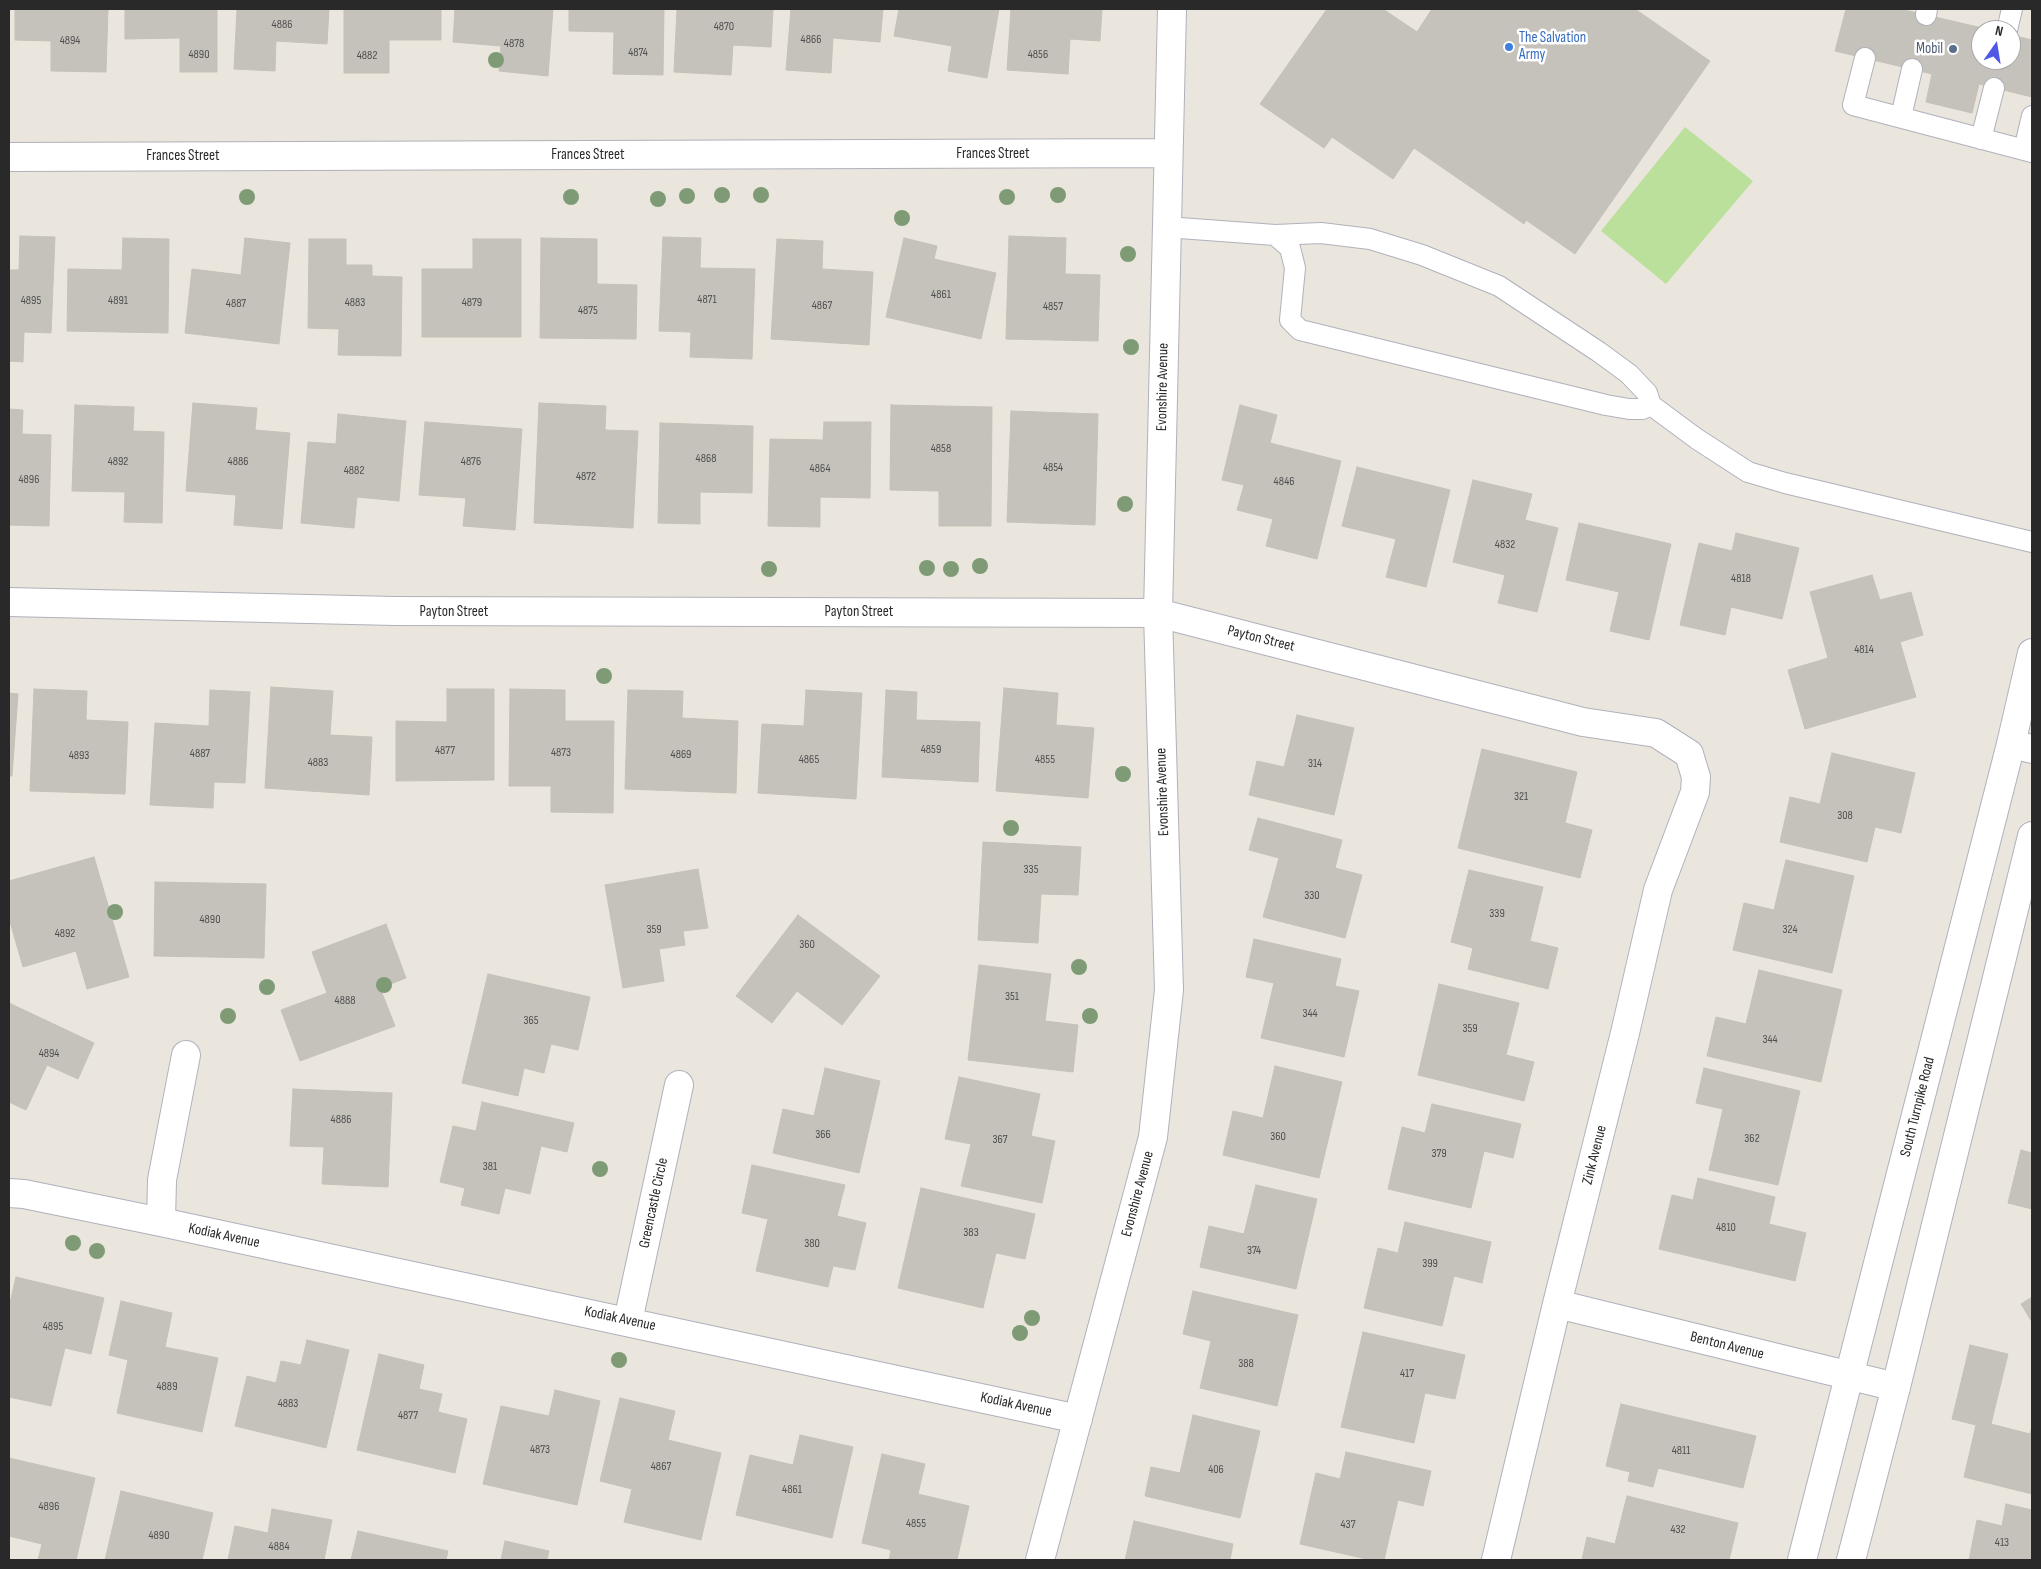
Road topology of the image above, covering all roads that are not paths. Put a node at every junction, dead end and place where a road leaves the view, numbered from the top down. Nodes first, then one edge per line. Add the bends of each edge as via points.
1 (1172, 9) edge
2 (1864, 58) dead end
3 (1912, 69) dead end
4 (1994, 88) dead end
5 (2032, 116) edge
6 (1901, 118) junction
7 (1981, 138) junction
8 (2028, 151) edge
9 (1168, 153) junction
10 (9, 157) edge
11 (1166, 227) junction
12 (1275, 235) junction
13 (1651, 406) junction
14 (2032, 542) edge
15 (9, 602) edge
16 (1158, 613) junction
17 (2032, 653) edge
18 (2022, 746) edge
19 (1689, 754) joint
20 (2032, 836) edge
21 (186, 1055) dead end
22 (679, 1085) dead end
23 (9, 1193) edge
24 (161, 1222) junction
25 (1557, 1304) junction
26 (628, 1321) junction
27 (1849, 1376) junction
28 (1896, 1387) junction
29 (1078, 1419) junction
30 (1040, 1560) edge
31 (1496, 1560) edge
32 (1802, 1560) edge
33 (1851, 1560) edge

1 - 9 street, Evonshire Avenue
2 - 6 lane via 1853,105
3 - 6 lane
4 - 7 lane
5 - 8 lane
6 - 7 lane
7 - 8 lane
9 - 10 street, Frances Street
9 - 11 street, Evonshire Avenue
11 - 12 lane
11 - 16 street, Evonshire Avenue
12 - 13 lane via 1321,232 1370,239 1422,255 1499,286 1629,374 1647,393
12 - 13 lane via 1290,248 1295,268 1290,320 1300,330 1606,405 1629,409
13 - 14 lane via 1748,472 1785,484
15 - 16 street, Payton Street via 395,612
16 - 19 street, Payton Street via 1583,722 1656,733
16 - 29 street, Evonshire Avenue via 1169,990 1153,1137
17 - 18 street, South Turnpike Road
18 - 27 street, South Turnpike Road
19 - 25 street, Zink Avenue via 1696,778 1696,792 1658,890
20 - 28 street
21 - 24 street via 162,1180
22 - 26 street, Greencastle Circle
23 - 24 street, Kodiak Avenue
24 - 26 street, Kodiak Avenue
25 - 27 street, Benton Avenue
25 - 31 street, Zink Avenue
26 - 29 street, Kodiak Avenue
27 - 28 street, Benton Avenue
27 - 32 street, South Turnpike Road
28 - 33 street
29 - 30 street, Evonshire Avenue

